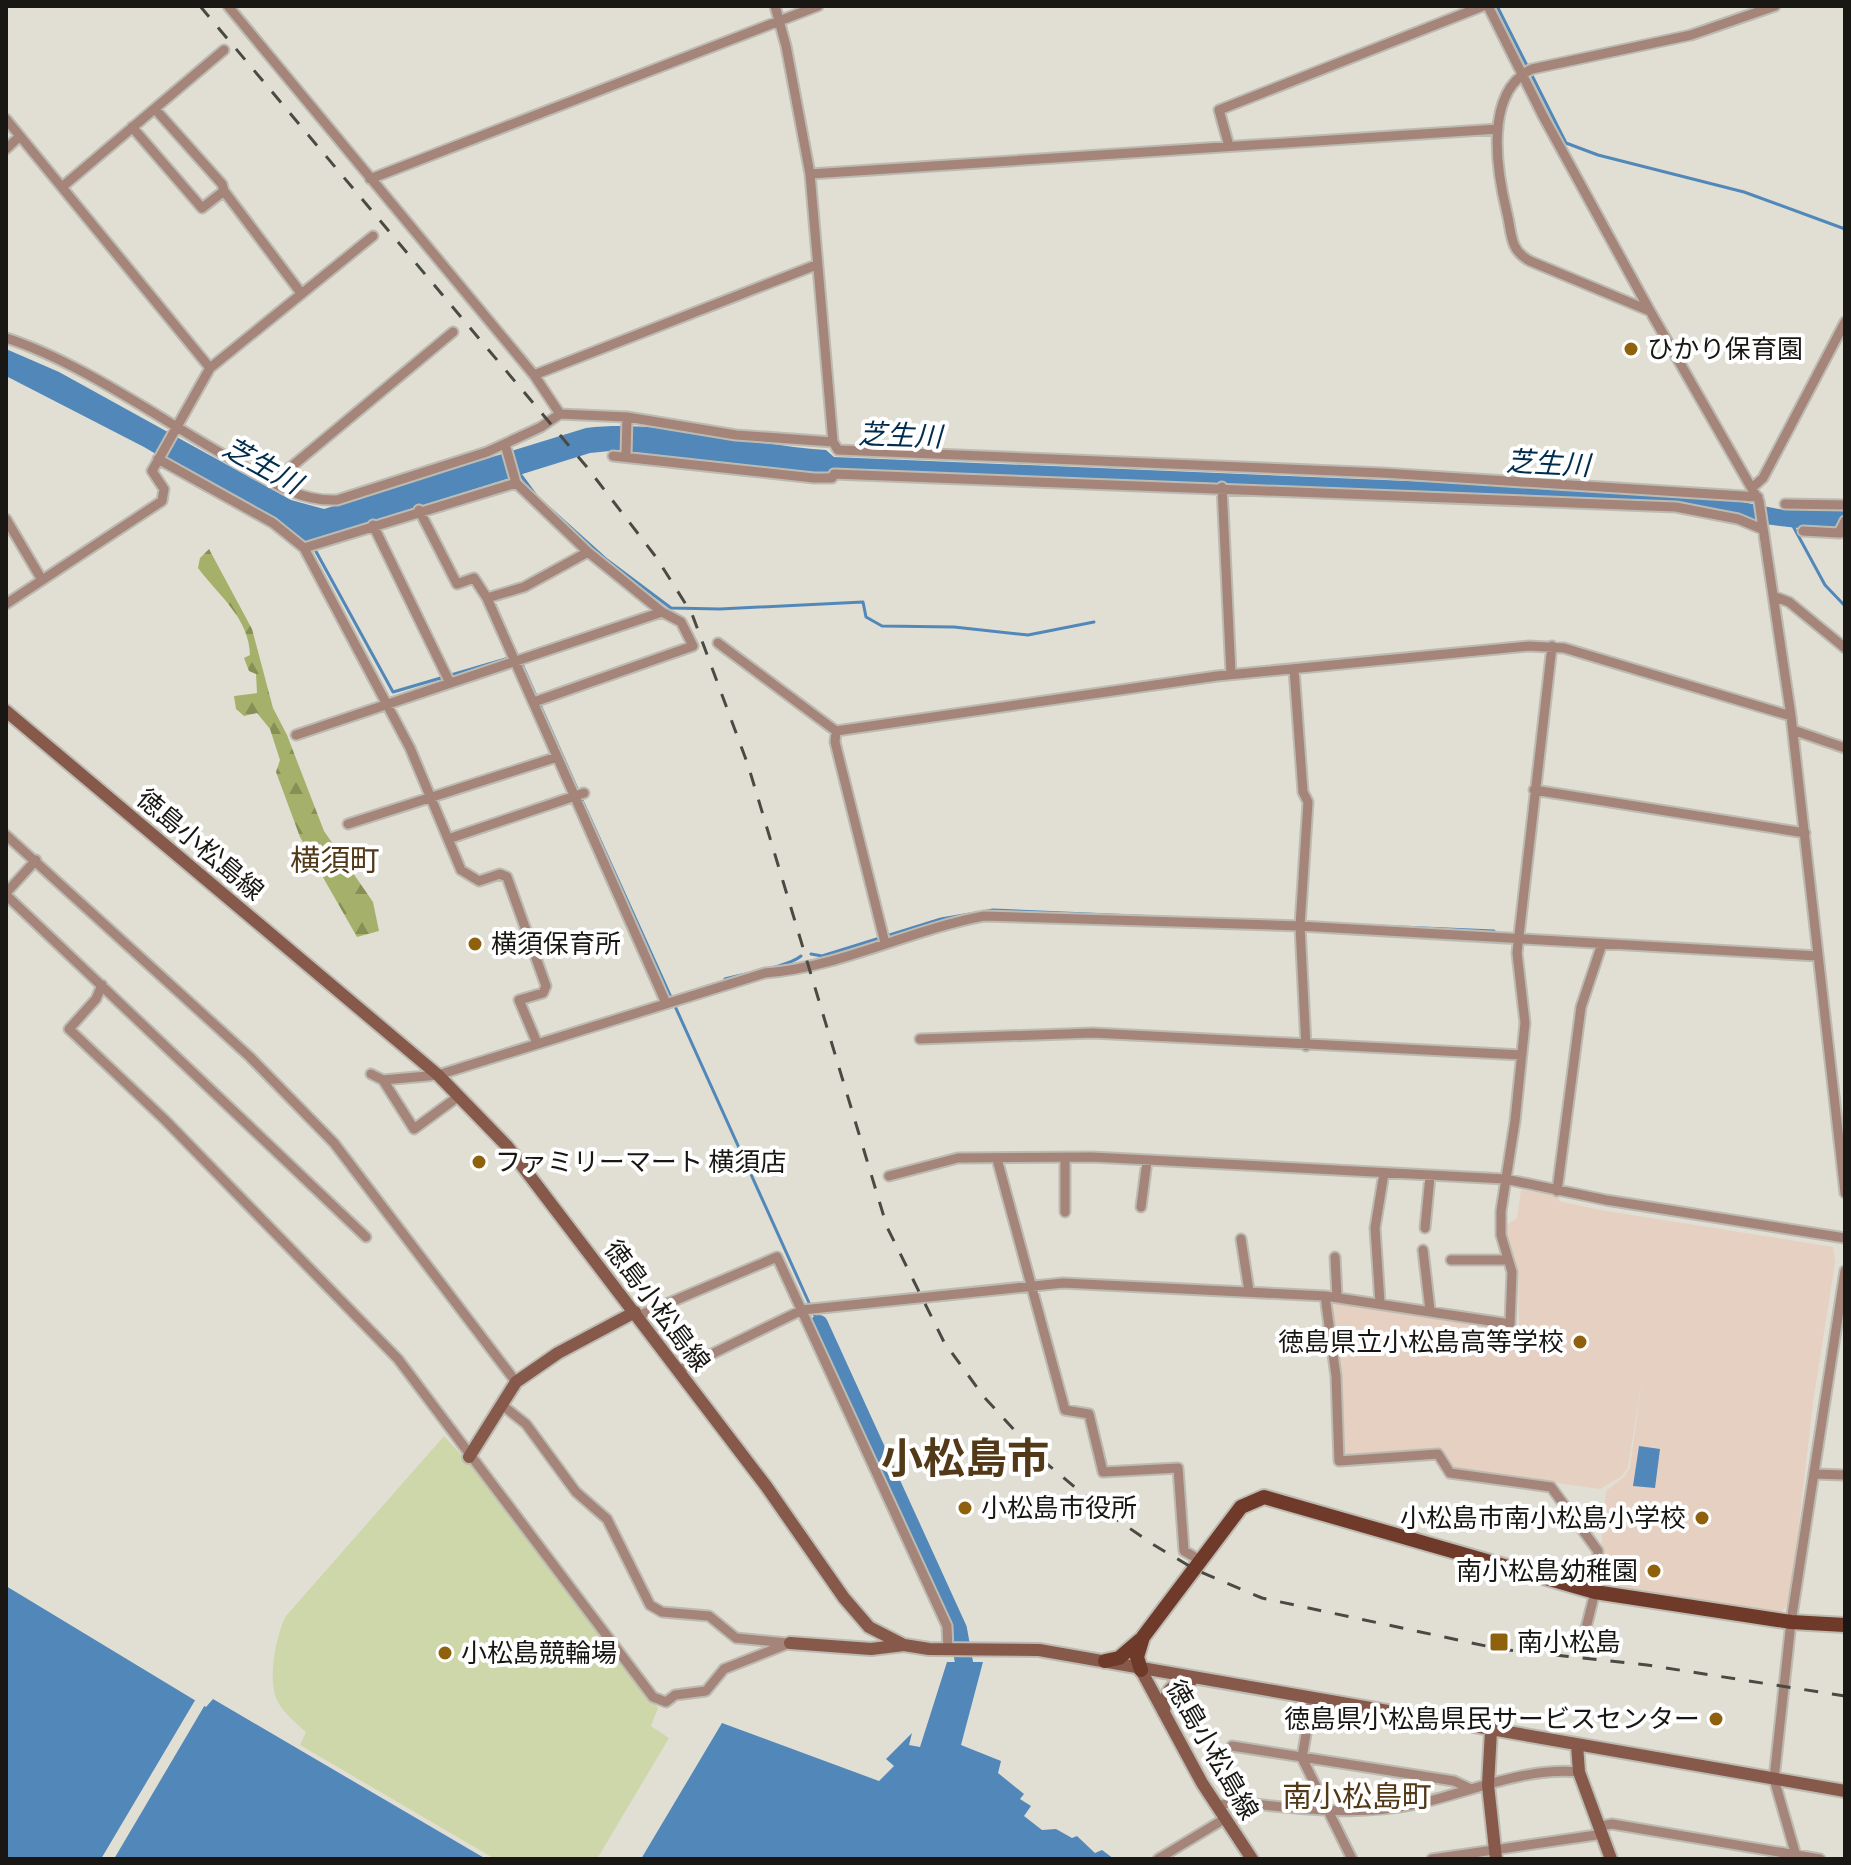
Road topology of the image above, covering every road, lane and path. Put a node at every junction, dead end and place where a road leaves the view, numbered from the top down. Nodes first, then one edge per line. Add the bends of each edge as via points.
1 (228, 6) edge
2 (775, 6) edge
3 (818, 6) edge
4 (1486, 6) edge
5 (1775, 6) edge
6 (781, 20) junction
7 (224, 50) dead end
8 (1527, 72) junction
9 (155, 109) junction
10 (6, 119) edge
11 (132, 127) junction
12 (1498, 129) junction
13 (20, 136) junction
14 (1229, 146) junction
15 (6, 149) edge
16 (810, 174) junction
17 (370, 179) junction
18 (62, 187) junction
19 (224, 191) junction
20 (373, 236) dead end
21 (816, 265) junction
22 (301, 293) junction
23 (1650, 311) junction
24 (1844, 326) edge
25 (453, 332) dead end
26 (6, 338) edge
27 (210, 368) junction
28 (534, 375) junction
29 (560, 414) junction
30 (627, 419) junction
31 (174, 429) junction
32 (833, 442) junction
33 (505, 446) junction
34 (626, 453) junction
35 (613, 456) dead end
36 (159, 457) junction
37 (515, 481) junction
38 (273, 482) junction
39 (1222, 487) junction
40 (1758, 489) junction
41 (1785, 504) dead end
42 (1845, 505) edge
43 (419, 510) junction
44 (6, 519) edge
45 (373, 525) junction
46 (1762, 527) junction
47 (1842, 529) edge
48 (1803, 531) dead end
49 (310, 545) junction
50 (588, 552) junction
51 (42, 580) junction
52 (1773, 596) junction
53 (487, 598) junction
54 (6, 604) edge
55 (662, 612) junction
56 (718, 643) dead end
57 (1552, 646) junction
58 (1845, 648) edge
59 (515, 657) junction
60 (1294, 669) junction
61 (1231, 674) junction
62 (448, 678) junction
63 (537, 701) junction
64 (388, 703) junction
65 (6, 711) edge
66 (1791, 716) junction
67 (1793, 730) junction
68 (836, 731) junction
69 (296, 735) dead end
70 (1845, 748) edge
71 (558, 751) junction
72 (1534, 790) junction
73 (579, 795) junction
74 (431, 797) junction
75 (348, 824) dead end
76 (1805, 833) junction
77 (6, 835) edge
78 (448, 839) junction
79 (36, 860) junction
80 (6, 894) edge
81 (1300, 922) junction
82 (1518, 937) junction
83 (884, 939) junction
84 (1602, 944) junction
85 (1817, 956) junction
86 (102, 985) junction
87 (670, 1002) junction
88 (920, 1039) dead end
89 (537, 1043) junction
90 (1306, 1046) junction
91 (1522, 1055) junction
92 (371, 1074) dead end
93 (438, 1075) junction
94 (383, 1080) junction
95 (459, 1096) junction
96 (1065, 1158) junction
97 (997, 1159) junction
98 (1147, 1161) junction
99 (1384, 1173) junction
100 (889, 1176) dead end
101 (1430, 1176) junction
102 (1505, 1179) junction
103 (1557, 1191) junction
104 (1845, 1193) edge
105 (1141, 1207) dead end
106 (1065, 1212) dead end
107 (1425, 1228) dead end
108 (366, 1237) dead end
109 (1845, 1238) edge
110 (1241, 1239) dead end
111 (1423, 1250) dead end
112 (1335, 1257) dead end
113 (1451, 1260) dead end
114 (1508, 1260) junction
115 (1845, 1271) edge
116 (1030, 1285) junction
117 (1249, 1291) junction
118 (1325, 1296) junction
119 (1337, 1297) junction
120 (1380, 1303) junction
121 (804, 1310) junction
122 (1430, 1310) junction
123 (636, 1314) junction
124 (677, 1371) junction
125 (516, 1382) junction
126 (502, 1405) junction
127 (469, 1457) junction
128 (1815, 1474) junction
129 (1845, 1475) edge
130 (1202, 1561) junction
131 (1595, 1592) junction
132 (1791, 1622) junction
133 (1845, 1625) edge
134 (1143, 1637) junction
135 (790, 1643) junction
136 (1582, 1644) dead end
137 (904, 1645) junction
138 (950, 1650) junction
139 (1105, 1661) junction
140 (1141, 1670) junction
141 (1198, 1680) junction
142 (1312, 1698) junction
143 (1164, 1715) junction
144 (1491, 1731) junction
145 (1577, 1745) junction
146 (1232, 1746) dead end
147 (1302, 1758) junction
148 (1579, 1772) junction
149 (1774, 1779) junction
150 (1488, 1785) junction
151 (1471, 1789) junction
152 (1845, 1791) edge
153 (1217, 1806) junction
154 (1329, 1811) junction
155 (1226, 1818) junction
156 (1602, 1830) junction
157 (1496, 1855) edge
158 (1797, 1857) edge
159 (1158, 1859) edge
160 (1252, 1859) edge
161 (1352, 1859) edge
162 (1432, 1859) edge
163 (1611, 1859) edge
164 (1820, 1859) edge

1 - 17 street
2 - 6 street
3 - 6 street
4 - 8 street
4 - 14 street via 1219,110
5 - 8 street via 1691,35
6 - 16 street
6 - 17 street
7 - 9 street
8 - 12 street via 1510,92
8 - 23 street
9 - 11 street
9 - 19 street
10 - 13 street
11 - 18 street
11 - 19 street via 202,208
12 - 14 street
12 - 23 street via 1495,163 1514,249 1530,261
13 - 15 street
13 - 18 street
14 - 16 street
16 - 21 street
17 - 28 street
18 - 27 street
19 - 22 street
20 - 22 street
21 - 28 street
21 - 32 street
22 - 27 street
23 - 40 street via 1710,421
24 - 40 street
25 - 38 street
26 - 31 street via 72,365
27 - 31 street
28 - 29 street
29 - 30 street
29 - 33 street
30 - 32 street
30 - 34 street
31 - 36 street
31 - 38 street
32 - 40 street via 838,450
33 - 37 street
33 - 38 street via 337,500 298,496
34 - 35 street
34 - 39 street via 814,478 834,474
36 - 49 street
36 - 51 street via 152,471 164,489 162,501
37 - 43 street
37 - 50 street
39 - 46 street via 1676,507
39 - 61 street
40 - 46 street
41 - 42 street
43 - 45 street
43 - 53 street via 457,584 474,578
44 - 51 street
45 - 49 street
45 - 62 street
46 - 52 street
47 - 48 street
49 - 64 street
50 - 53 street via 524,587
50 - 55 street
51 - 54 street
52 - 58 street via 1789,602
52 - 66 street
53 - 59 street
55 - 59 street
55 - 63 street via 681,622 693,646
56 - 68 street
57 - 60 street
57 - 66 street
57 - 72 street
59 - 62 street
59 - 63 street
60 - 61 street
60 - 81 street via 1308,802
61 - 68 street
62 - 64 street
63 - 71 street
64 - 69 street
64 - 74 street
65 - 93 main road, 徳島小松島線
66 - 67 street
67 - 70 street
67 - 76 street
68 - 83 street
71 - 73 street
71 - 74 street
72 - 76 street
72 - 82 street
73 - 78 street
73 - 87 street
74 - 75 street
74 - 78 street
76 - 85 street
77 - 79 street
78 - 89 street via 468,877 507,877 546,986 543,993 519,1000
79 - 80 street
79 - 125 street via 250,1057 334,1143
80 - 86 street
81 - 82 street
81 - 83 street via 984,916
81 - 90 street
82 - 84 street
82 - 91 street via 1525,1001
83 - 87 street via 817,967 765,973
84 - 85 street
84 - 103 street via 1581,1007
85 - 104 street
86 - 108 street
86 - 127 street via 69,1029 360,1318 398,1359
87 - 89 street
88 - 90 street via 1093,1033
89 - 93 street
90 - 91 street
91 - 102 street
92 - 94 street
93 - 94 street
93 - 95 main road, 徳島小松島線
94 - 95 street via 414,1129
95 - 123 main road, 徳島小松島線 via 507,1146
96 - 97 street
96 - 98 street
96 - 106 street
97 - 100 street via 958,1158
97 - 116 street
98 - 99 street
98 - 105 street
99 - 101 street
99 - 120 street via 1375,1228
101 - 102 street
101 - 107 street
102 - 103 street
102 - 114 street via 1501,1235
103 - 109 street
110 - 117 street
111 - 122 street
112 - 119 street
113 - 114 street
114 - 122 street via 1510,1324
115 - 128 street
116 - 117 street
116 - 121 street
116 - 130 street via 1065,1410 1089,1414 1100,1469 1109,1473 1178,1468 1184,1551
117 - 118 street
118 - 119 street
118 - 131 street via 1336,1376 1339,1461 1438,1454 1450,1473 1551,1487 1598,1551
119 - 120 street
120 - 122 street
121 - 123 street via 777,1257
121 - 124 street
121 - 138 street via 947,1626
123 - 124 main road, 徳島小松島線
123 - 125 main road via 558,1353
124 - 137 main road, 徳島小松島線 via 844,1598 869,1627
125 - 126 main road
126 - 127 main road
126 - 135 street via 526,1424 576,1492 607,1519 650,1605 662,1612 709,1616 736,1638
127 - 135 street via 653,1697 666,1702 675,1695 706,1691 724,1669
128 - 129 street
128 - 132 street
130 - 131 main road via 1241,1507 1264,1497
130 - 134 main road
131 - 132 main road
131 - 136 street
132 - 133 main road
132 - 149 street
134 - 139 main road via 1128,1653
134 - 140 main road via 1137,1657
135 - 137 main road via 871,1649
137 - 138 main road, 徳島小松島線
138 - 139 main road, 徳島小松島線 via 1039,1650
139 - 140 main road, 徳島小松島線
140 - 141 main road
140 - 143 main road, 徳島小松島線
141 - 142 main road
141 - 143 main road via 1171,1686
142 - 144 main road
142 - 147 street
143 - 153 main road, 徳島小松島線
144 - 145 main road
144 - 150 main road
145 - 148 main road
145 - 149 main road
146 - 147 street
147 - 151 street via 1454,1781
147 - 154 street
148 - 150 street via 1543,1773
148 - 156 main road
149 - 152 main road
149 - 158 street
150 - 151 street
150 - 157 main road
151 - 154 street via 1416,1804
153 - 154 street via 1233,1802
153 - 155 main road, 徳島小松島線
154 - 161 street
155 - 159 street
155 - 160 main road, 徳島小松島線
156 - 157 street
156 - 158 street via 1612,1824
156 - 163 main road
157 - 162 street
158 - 164 street

